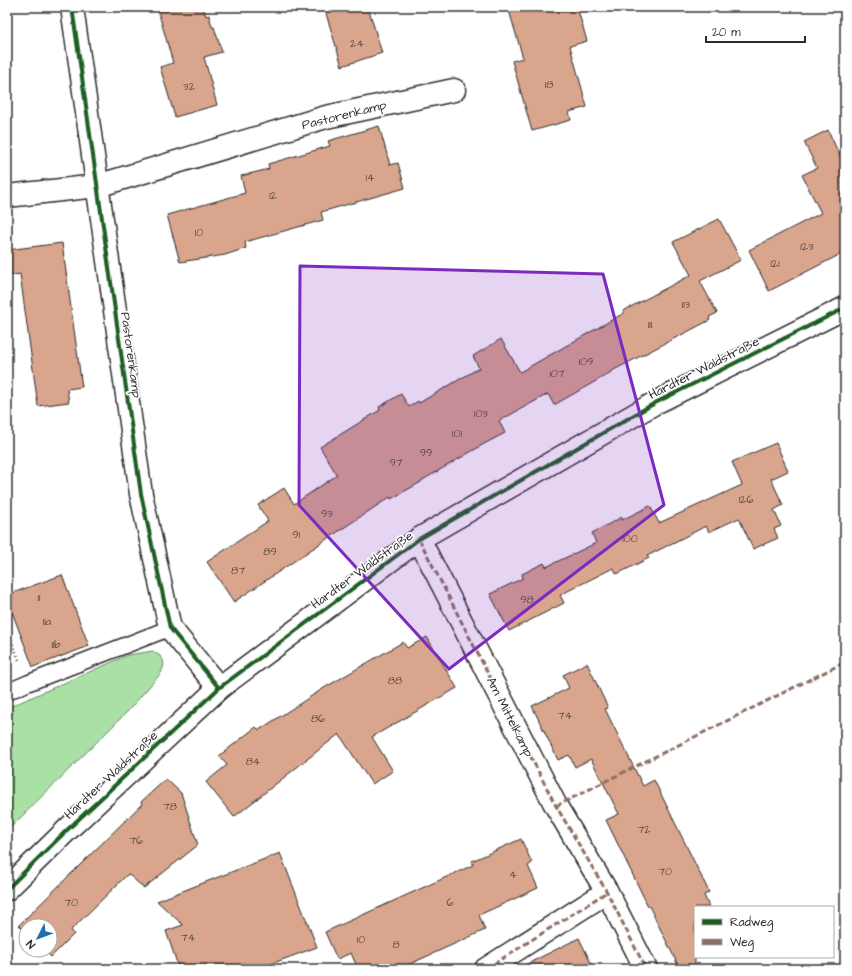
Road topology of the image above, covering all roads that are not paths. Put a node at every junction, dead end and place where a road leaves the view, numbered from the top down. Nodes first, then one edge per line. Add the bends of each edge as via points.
1 (72, 7) edge
2 (454, 90) dead end
3 (97, 186) junction
4 (7, 196) edge
5 (845, 308) edge
6 (419, 539) junction
7 (170, 628) junction
8 (219, 688) junction
9 (7, 692) edge
10 (7, 889) edge
11 (607, 892) junction
12 (486, 969) edge
13 (646, 969) edge

1 - 3 street, Pastorenkamp
2 - 3 street, Pastorenkamp via 326,117
3 - 4 street, Pastorenkamp
3 - 7 street, Pastorenkamp via 141,494
5 - 6 street, Hardter Waldstraße via 655,403
6 - 8 street, Hardter Waldstraße
6 - 11 street, Am Mittelkamp via 556,806
7 - 8 street, Pastorenkamp
7 - 9 lane
8 - 10 street, Hardter Waldstraße
11 - 12 street
11 - 13 street, Am Mittelkamp

